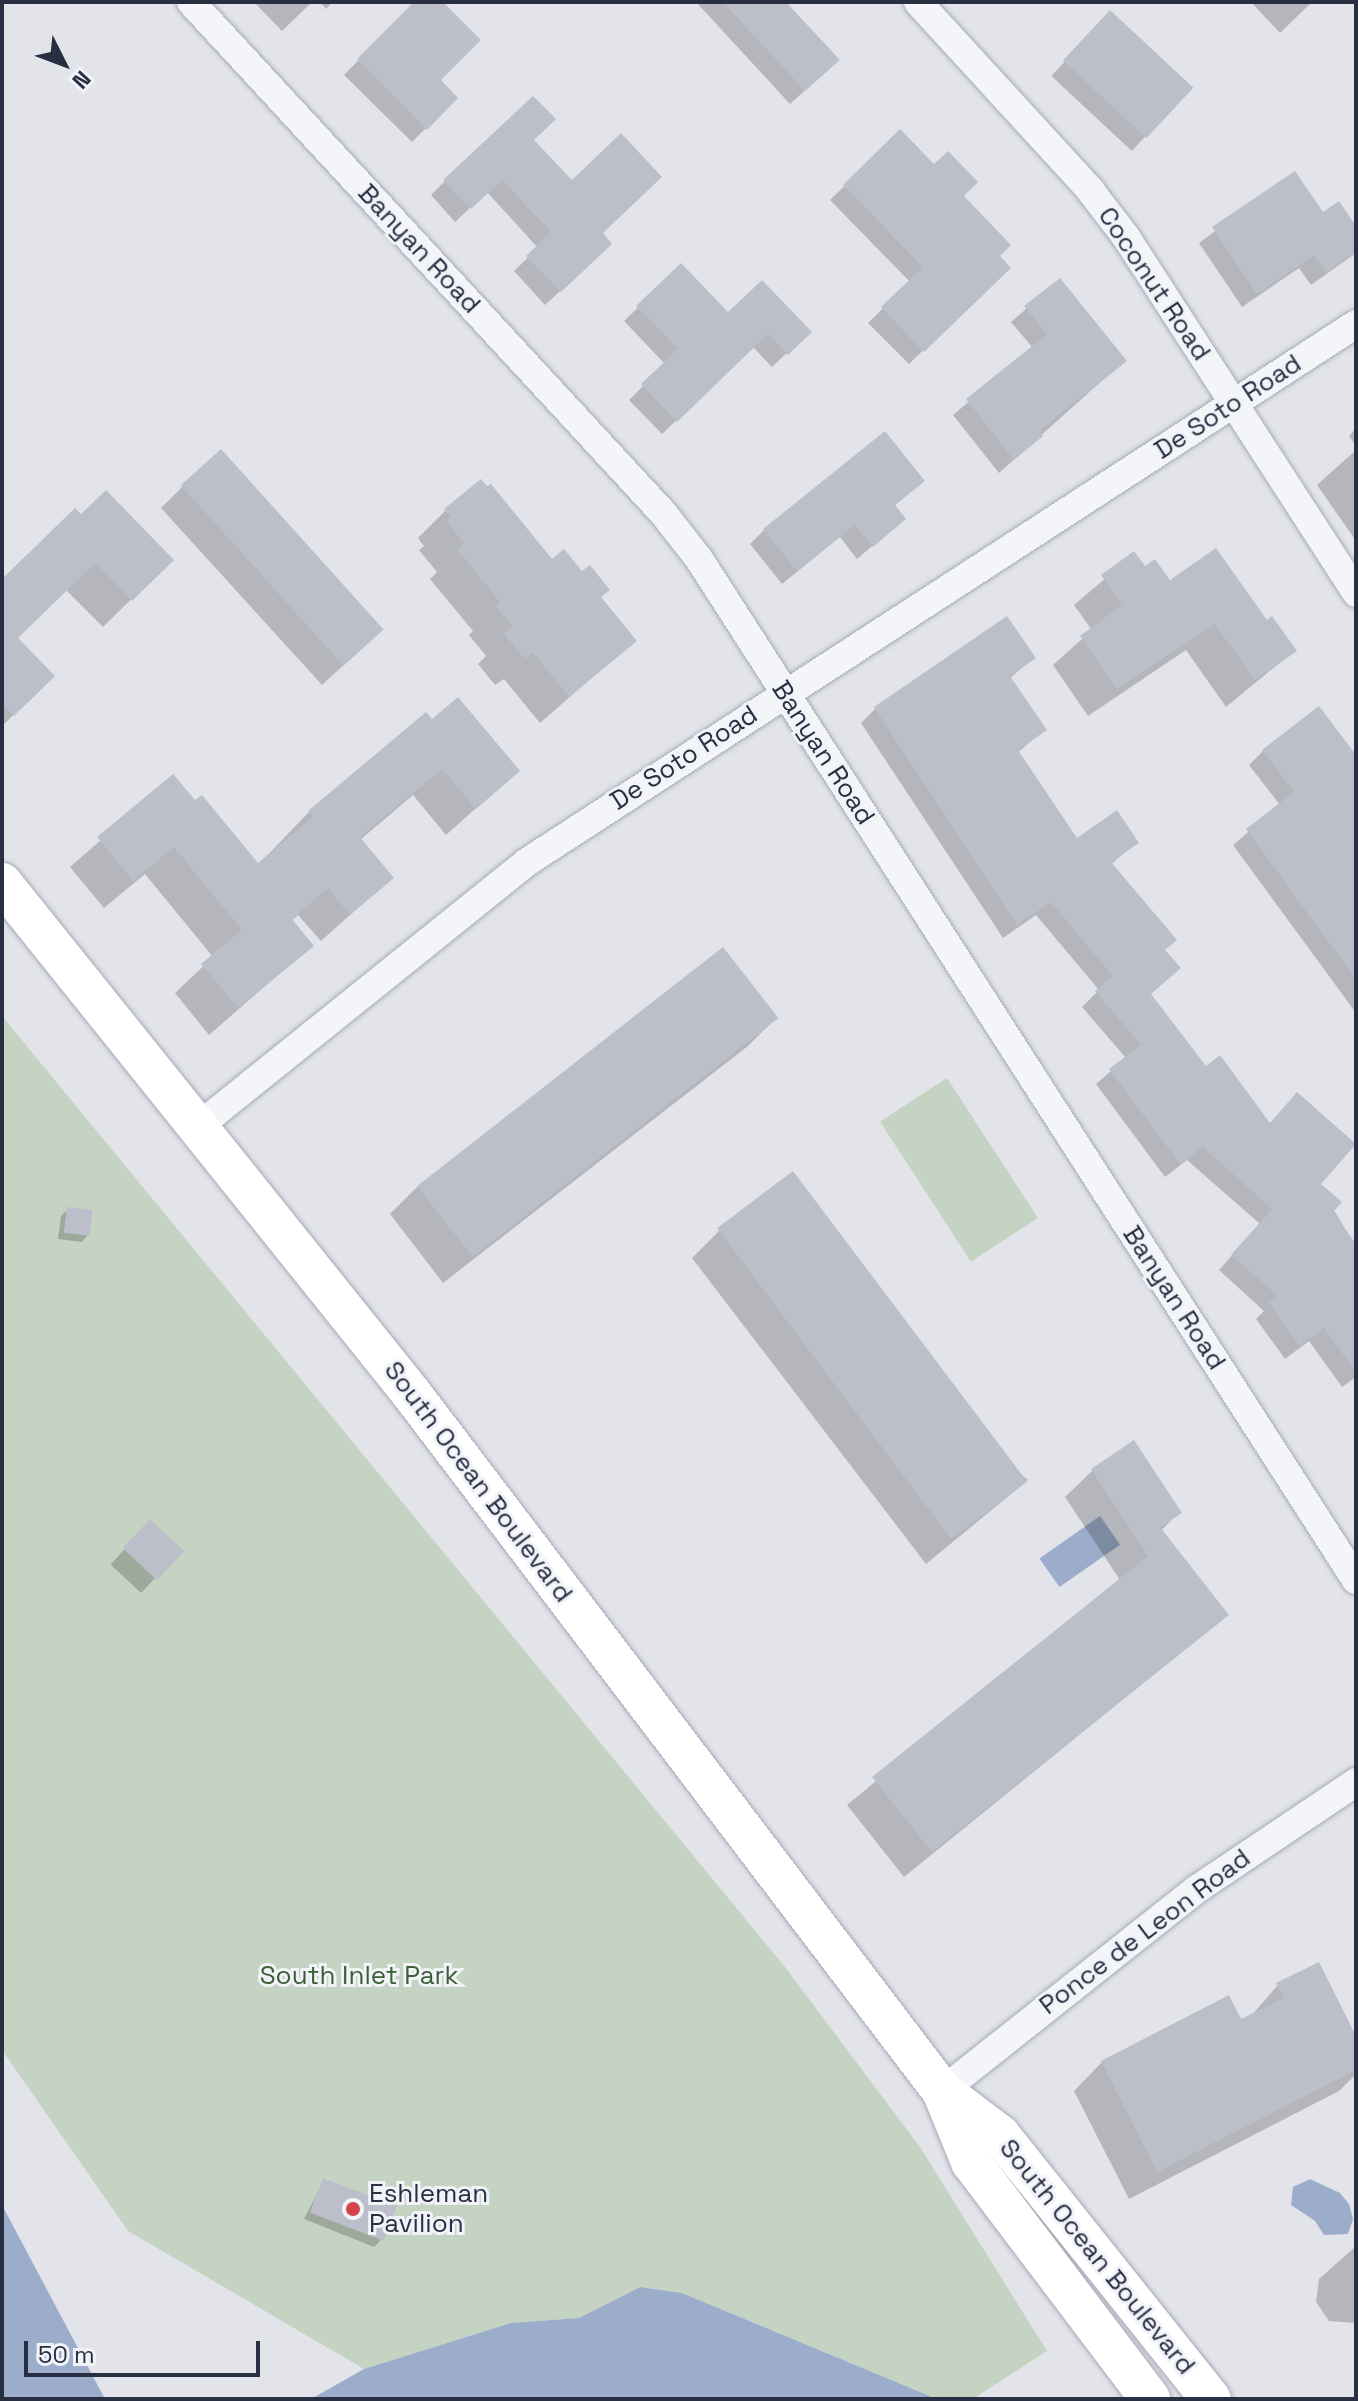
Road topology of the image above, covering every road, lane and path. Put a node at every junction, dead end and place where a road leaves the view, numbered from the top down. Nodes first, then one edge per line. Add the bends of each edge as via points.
1 (191, 2) edge
2 (918, 2) edge
3 (1356, 324) edge
4 (1233, 403) junction
5 (1356, 593) edge
6 (784, 692) junction
7 (2, 883) edge
8 (200, 1125) junction
9 (1356, 1580) edge
10 (1356, 1782) edge
11 (942, 2091) junction
12 (1150, 2399) edge
13 (1211, 2399) edge

1 - 6 street, Banyan Road via 663,513 699,559
2 - 4 street, Coconut Road via 1090,190
3 - 4 street, De Soto Road
4 - 5 street, Coconut Road
4 - 6 street, De Soto Road
6 - 8 street, De Soto Road via 507,876
6 - 9 street, Banyan Road
7 - 8 main road, South Ocean Boulevard
8 - 11 main road, South Ocean Boulevard via 411,1393
10 - 11 street, Ponce de Leon Road via 1197,1889
11 - 12 main road, South Ocean Boulevard via 971,2162
11 - 13 main road, South Ocean Boulevard via 1000,2135

